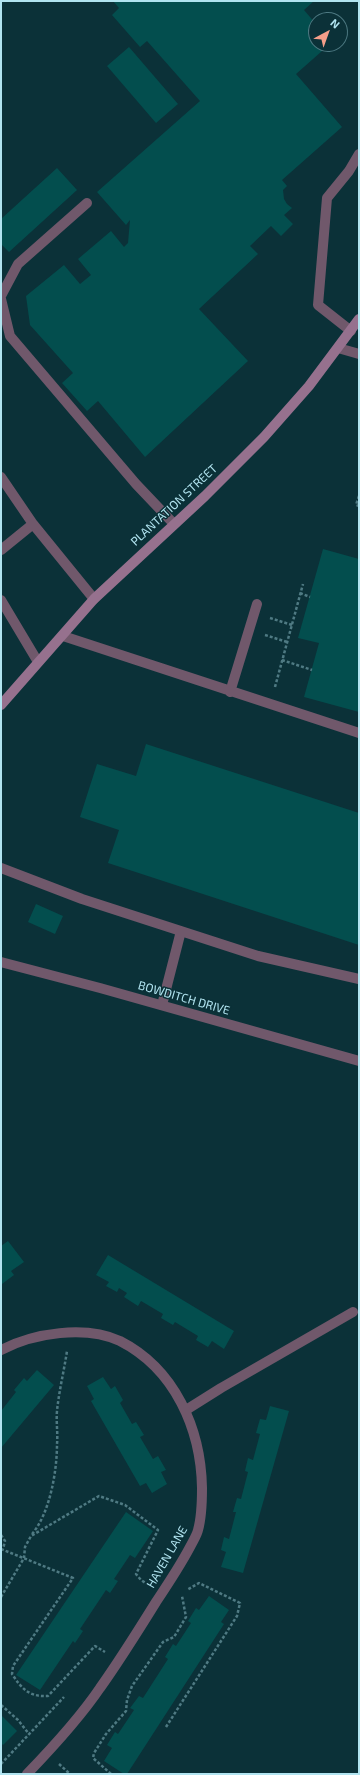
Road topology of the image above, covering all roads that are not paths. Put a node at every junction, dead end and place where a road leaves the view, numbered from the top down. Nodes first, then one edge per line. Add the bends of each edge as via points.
1 (359, 154) edge
2 (87, 203) dead end
3 (1, 298) edge
4 (359, 319) edge
5 (351, 331) junction
6 (338, 348) junction
7 (359, 354) edge
8 (1, 477) edge
9 (33, 524) junction
10 (174, 524) junction
11 (1, 550) edge
12 (94, 599) junction
13 (1, 600) edge
14 (256, 609) road end
15 (63, 636) junction
16 (38, 662) junction
17 (230, 692) junction
18 (1, 705) edge
19 (359, 733) edge
20 (1, 868) edge
21 (181, 931) junction
22 (1, 962) edge
23 (359, 979) edge
24 (162, 1005) junction
25 (359, 1061) edge
26 (353, 1312) dead end
27 (1, 1350) edge
28 (186, 1410) junction
29 (27, 1774) edge

1 - 5 street via 327,198 318,305
2 - 3 street via 18,264
3 - 10 street via 10,336 130,478
4 - 5 main road, PLANTATION STREET
5 - 6 main road, PLANTATION STREET
6 - 7 street
6 - 10 main road, PLANTATION STREET via 264,437
8 - 9 street
9 - 11 street
9 - 12 street
10 - 12 main road, PLANTATION STREET
12 - 15 main road, PLANTATION STREET
13 - 16 street
14 - 17 street
15 - 16 main road, PLANTATION STREET
15 - 17 street
16 - 18 main road, PLANTATION STREET
17 - 19 street
20 - 21 street via 82,899
21 - 23 street via 258,956
21 - 24 street
22 - 24 street, BOWDITCH DRIVE
24 - 25 street, BOWDITCH DRIVE
26 - 28 street
27 - 28 street, HAVEN LANE via 30,1338 58,1333 88,1332 119,1341 146,1358 168,1382
28 - 29 street, HAVEN LANE via 202,1468 202,1501 198,1530 179,1567 100,1689 70,1728

